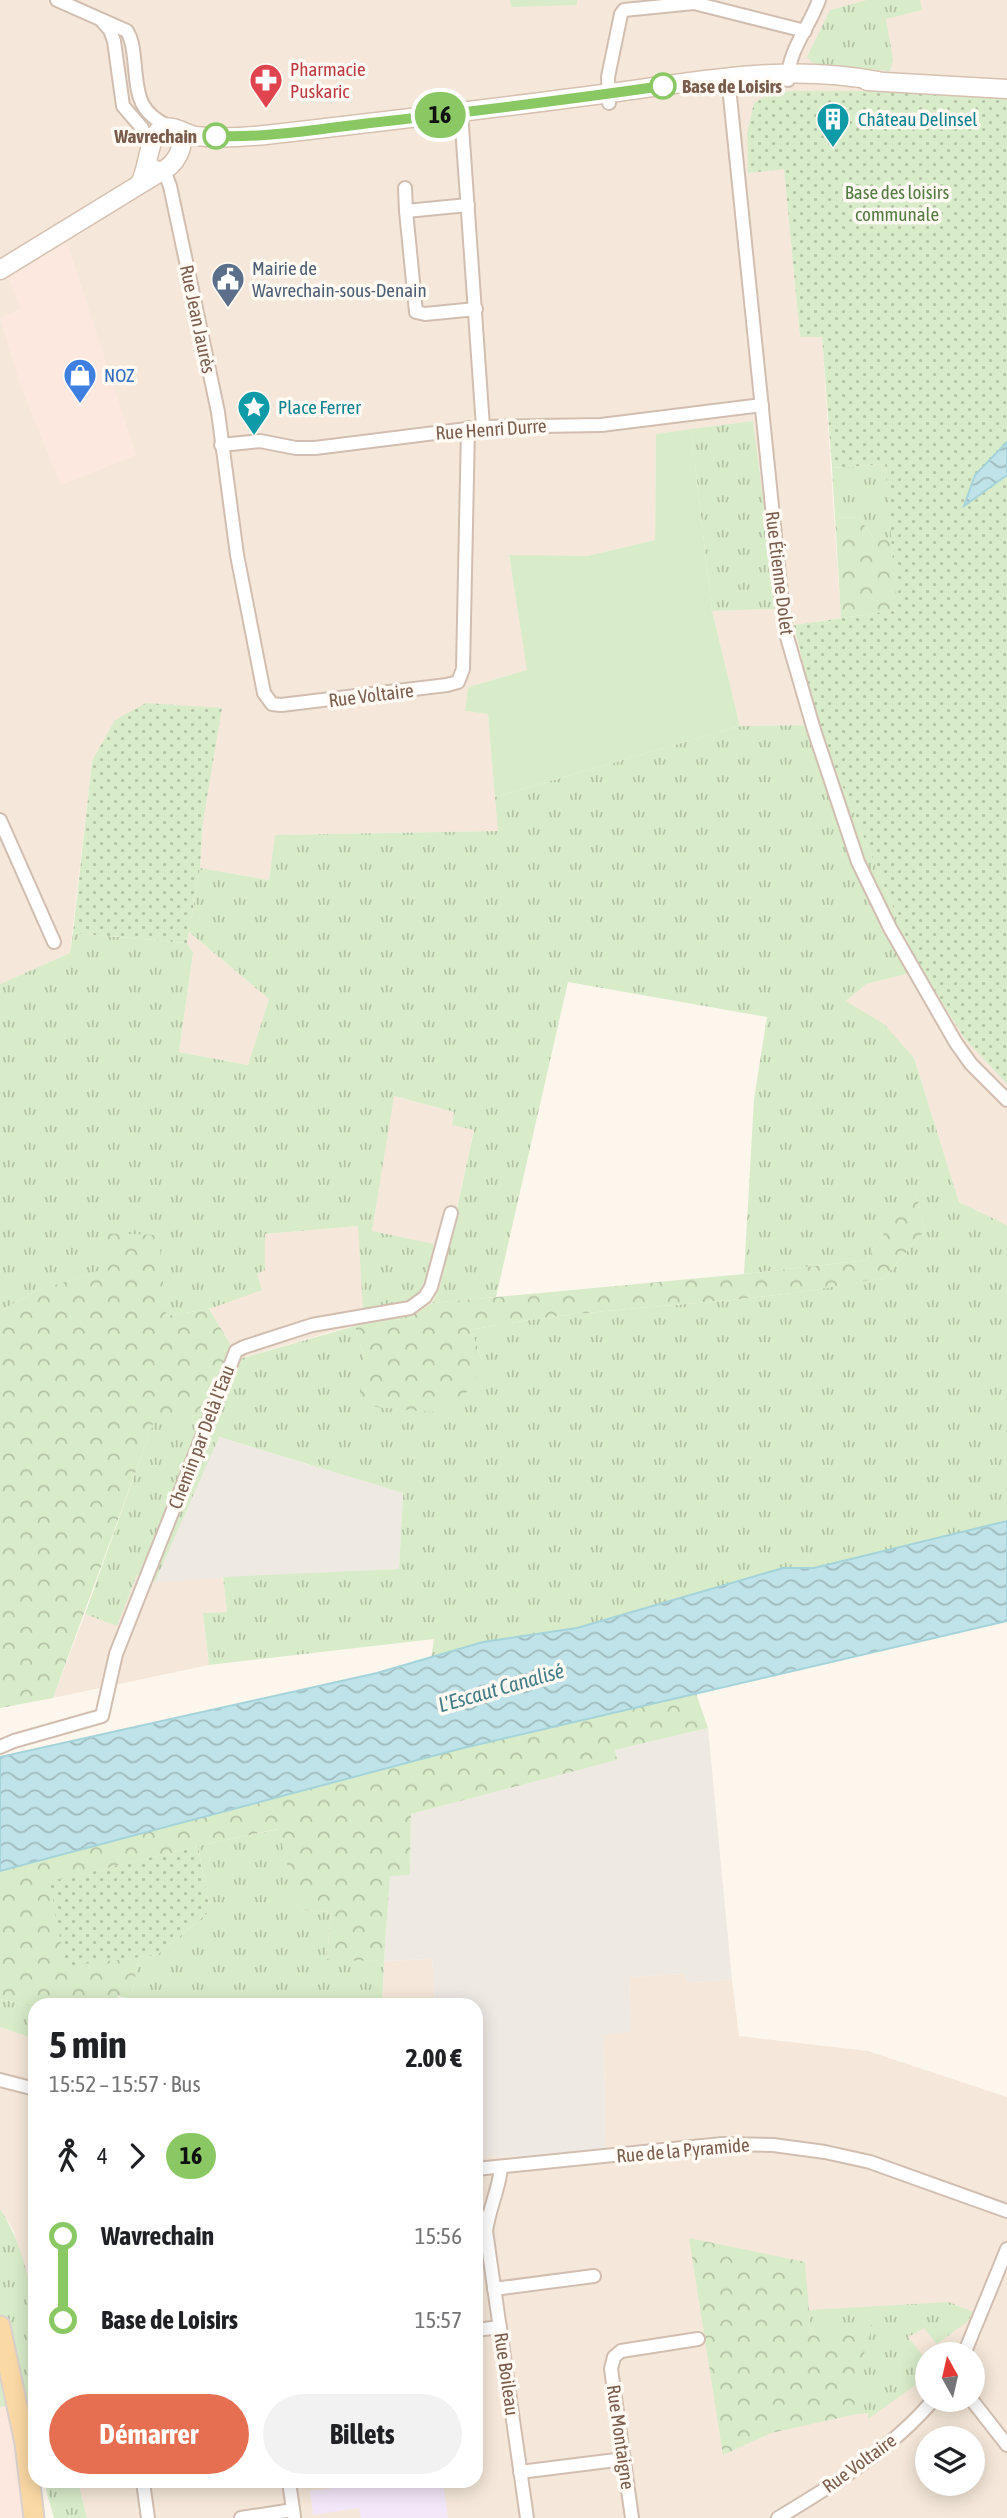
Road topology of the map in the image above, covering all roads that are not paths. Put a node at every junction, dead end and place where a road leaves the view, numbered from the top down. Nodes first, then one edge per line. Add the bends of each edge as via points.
1 (57, 0) edge
2 (819, 0) edge
3 (99, 19) junction
4 (805, 31) junction
5 (788, 78) junction
6 (728, 82) junction
7 (1007, 89) edge
8 (608, 98) junction
9 (461, 113) junction
10 (174, 129) junction
11 (241, 137) junction
12 (160, 162) junction
13 (405, 188) dead end
14 (468, 205) junction
15 (406, 211) junction
16 (0, 270) edge
17 (476, 310) junction
18 (762, 405) junction
19 (483, 427) junction
20 (468, 428) junction
21 (221, 444) junction
22 (224, 468) joint
23 (0, 820) edge
24 (54, 942) dead end
25 (1007, 1100) edge
26 (451, 1213) dead end
27 (0, 1747) edge
28 (0, 2080) edge
29 (28, 2087) edge
30 (501, 2168) junction
31 (483, 2169) edge
32 (1007, 2211) edge
33 (483, 2224) edge
34 (486, 2231) junction
35 (1007, 2249) edge
36 (594, 2276) dead end
37 (495, 2289) junction
38 (0, 2326) edge
39 (500, 2327) junction
40 (483, 2329) edge
41 (698, 2339) dead end
42 (969, 2342) edge
43 (921, 2412) edge
44 (981, 2412) edge
45 (25, 2443) junction
46 (1007, 2445) edge
47 (28, 2452) edge
48 (624, 2459) junction
49 (28, 2468) edge
50 (520, 2472) junction
51 (30, 2488) edge
52 (39, 2488) edge
53 (145, 2488) edge
54 (290, 2488) edge
55 (798, 2513) edge
56 (294, 2514) edge
57 (34, 2518) edge
58 (47, 2518) edge
59 (148, 2518) edge
60 (241, 2518) edge
61 (527, 2518) edge
62 (632, 2518) edge
63 (778, 2518) edge

1 - 3 street
2 - 4 street
3 - 10 street via 129,34 141,105
3 - 12 street, Rue Jean Jaurès via 114,41 123,106 142,128
4 - 5 street via 792,54
4 - 8 street via 694,3 628,9 621,14
5 - 6 main road
5 - 7 main road
6 - 8 main road
6 - 18 street, Rue Étienne Dolet
8 - 9 main road via 562,107
9 - 11 main road
9 - 14 street
10 - 11 main road via 196,136
10 - 12 main road via 183,143
10 - 12 main road via 155,133
11 - 12 main road
12 - 16 main road via 140,183
12 - 21 street, Rue Jean Jaurès via 170,186
13 - 15 street
14 - 15 street
14 - 17 street
15 - 17 street via 416,312
17 - 19 street
18 - 19 street, Rue Henri Durre via 601,425
18 - 25 street, Rue Étienne Dolet via 785,626 847,832 885,917 956,1043
19 - 20 street, Rue Henri Durre
20 - 21 street, Rue Henri Durre via 307,448 260,441
20 - 22 street, Rue Voltaire via 463,669 460,678 447,685 272,704 264,693
21 - 22 street, Rue Jean Jaurès
23 - 24 street
26 - 27 street, Chemin par Delà l'Eau via 431,1287 416,1305 312,1325 244,1346 234,1355 116,1654 102,1716
28 - 29 street
30 - 31 street, Rue de la Pyramide
30 - 32 street, Rue de la Pyramide via 722,2144 773,2145 870,2162
30 - 34 street, Rue Boileau
33 - 34 street, Rue Boileau
34 - 37 street, Rue Boileau
35 - 42 street
36 - 37 street
37 - 39 street, Rue Boileau
38 - 45 main road
39 - 40 street
39 - 50 street, Rue Boileau
41 - 48 street, Rue Montaigne via 625,2350 614,2357 611,2369
43 - 55 street, Rue Voltaire
44 - 46 street
45 - 47 main road
45 - 49 main road
48 - 50 street
48 - 62 street, Rue Montaigne
50 - 61 street, Rue Boileau
51 - 57 main road
52 - 58 main road
53 - 59 street
54 - 56 street
55 - 63 street, Rue Voltaire
56 - 60 street

